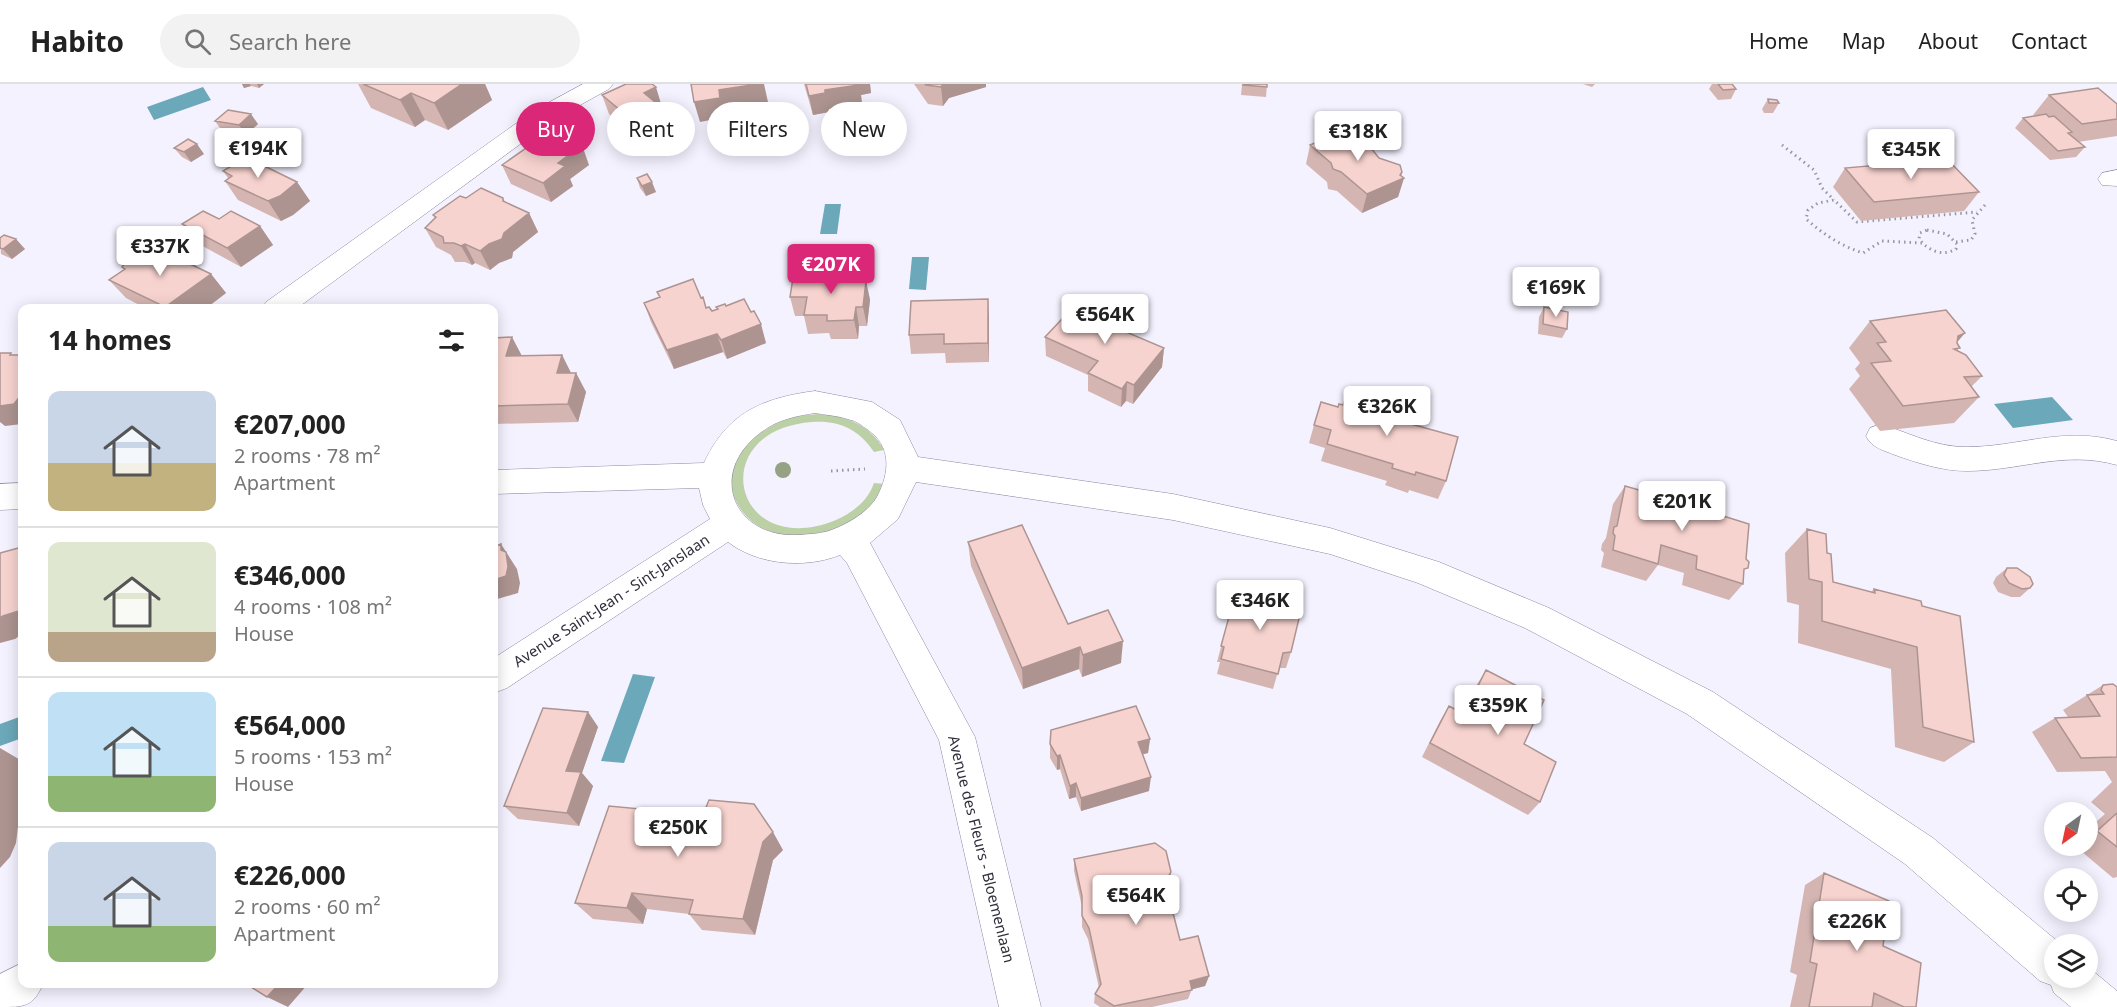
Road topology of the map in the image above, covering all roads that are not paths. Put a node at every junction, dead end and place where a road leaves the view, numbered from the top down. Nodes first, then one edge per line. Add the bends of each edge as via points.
1 (601, 84) edge
2 (283, 304) edge
3 (1881, 436) dead end
4 (2117, 453) edge
5 (904, 467) junction
6 (715, 475) junction
7 (498, 482) edge
8 (18, 496) edge
9 (0, 497) edge
10 (729, 524) junction
11 (845, 540) junction
12 (498, 674) edge
13 (2044, 957) edge
14 (18, 987) edge
15 (2081, 988) edge
16 (0, 998) edge
17 (1020, 1007) edge
18 (2103, 1007) edge

1 - 2 street via 544,115
3 - 4 street via 1920,452 1968,459 2085,445
5 - 6 street via 895,436 878,419 854,407 815,402 776,410 741,430 719,459
5 - 11 street via 902,484 882,516
5 - 13 street via 1173,507 1330,541 1427,572 1537,618 1710,709 1919,851
6 - 7 street
6 - 10 street via 716,501
8 - 9 street
10 - 11 street via 761,544 780,549 824,547
10 - 12 street, Avenue Saint-Jean - Sint-Janslaan
11 - 17 street, Avenue des Fleurs - Bloemenlaan via 859,553 957,737
14 - 16 street
15 - 18 street

